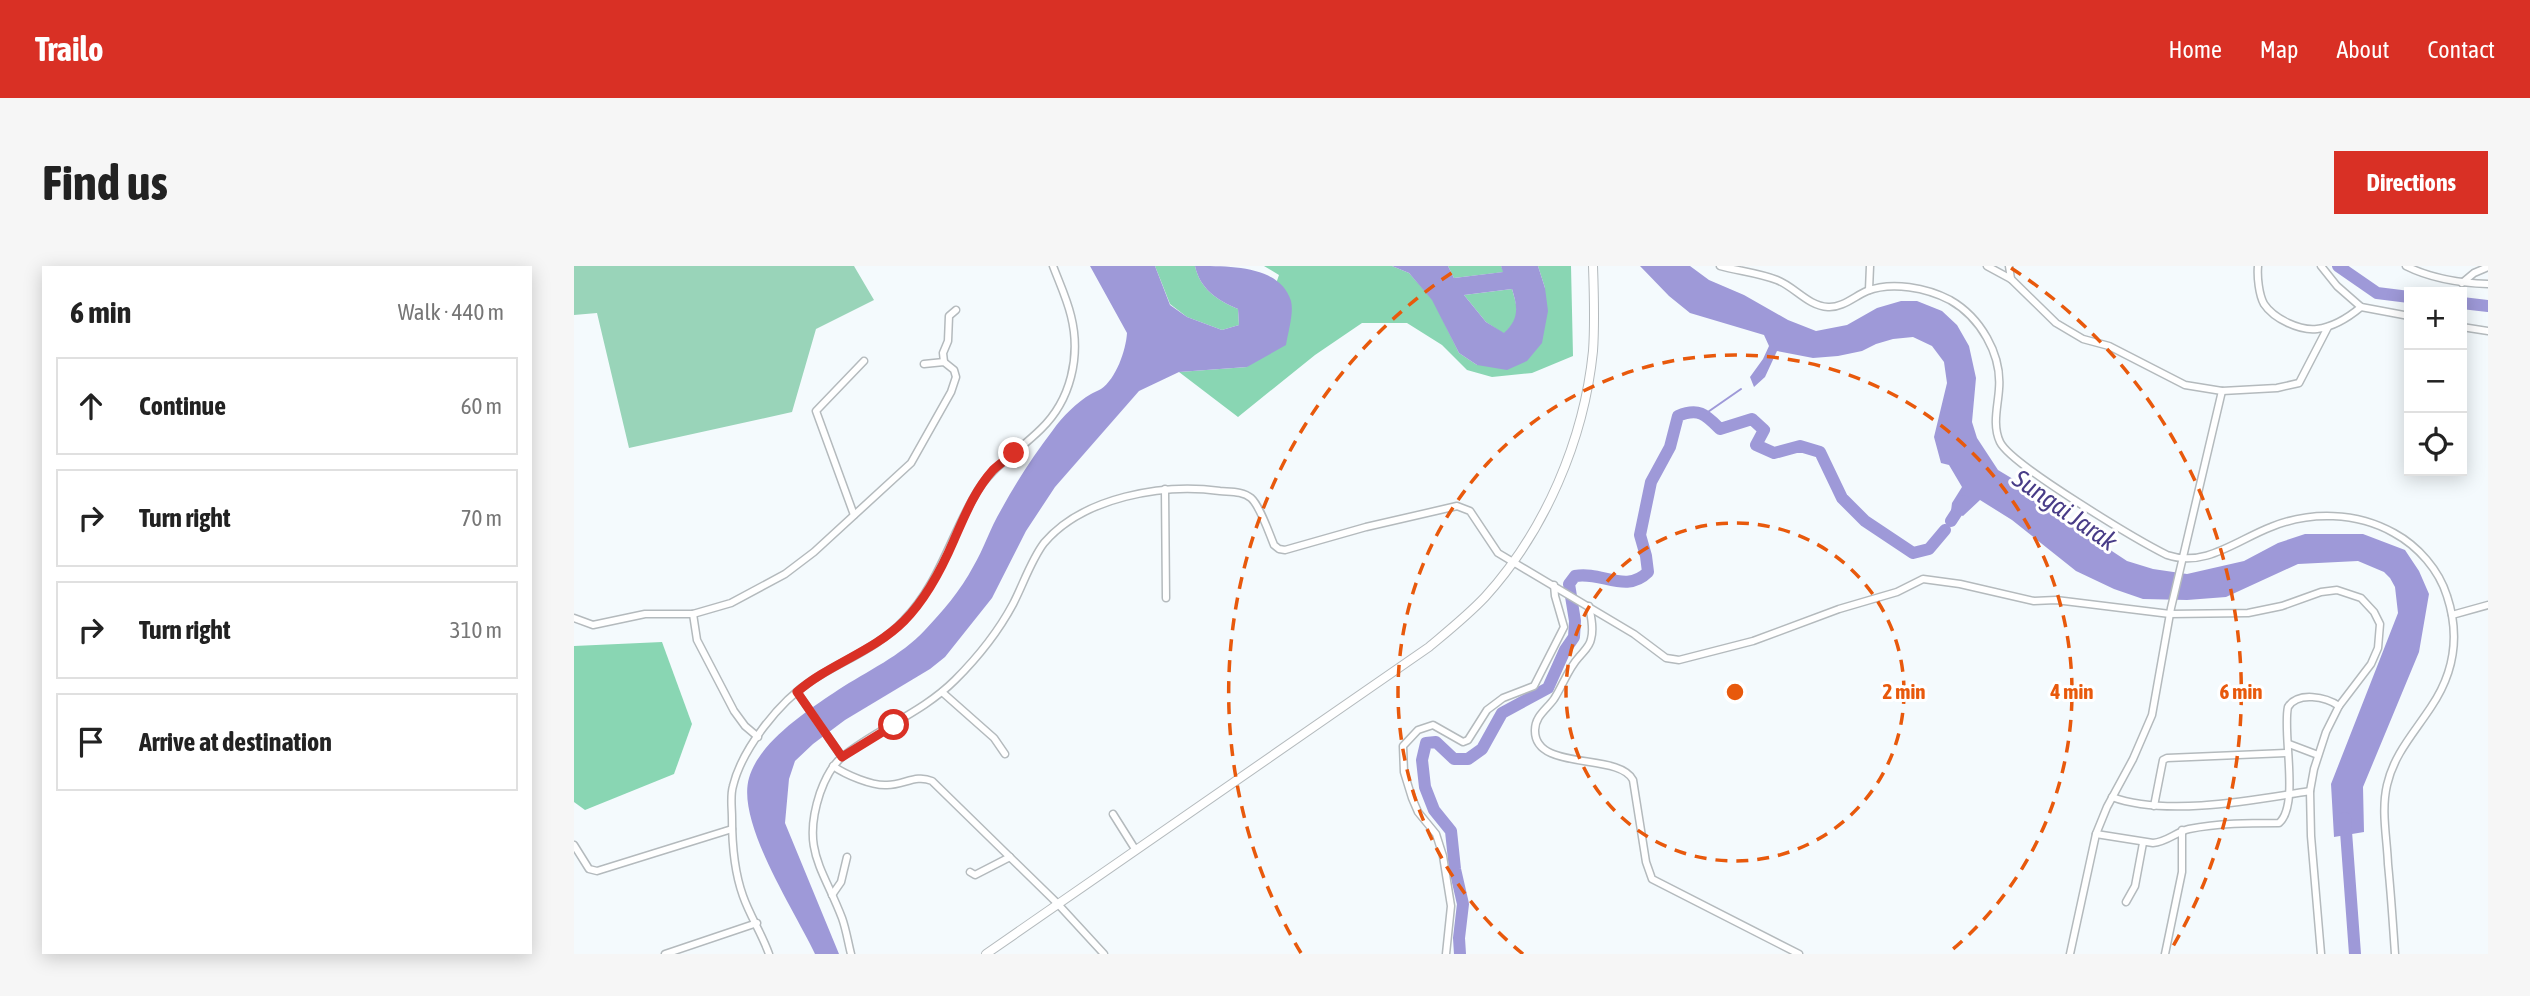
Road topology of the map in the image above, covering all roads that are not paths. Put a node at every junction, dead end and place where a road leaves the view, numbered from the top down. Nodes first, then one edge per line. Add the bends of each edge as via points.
1 (1053, 266) edge
2 (1593, 266) edge
3 (1720, 266) edge
4 (1870, 266) edge
5 (1987, 266) edge
6 (2009, 266) edge
7 (2258, 266) edge
8 (2321, 266) edge
9 (2406, 266) edge
10 (2488, 267) edge
11 (2011, 279) junction
12 (2462, 283) junction
13 (2488, 284) edge
14 (1869, 290) junction
15 (2361, 307) junction
16 (956, 310) dead end
17 (2404, 315) edge
18 (2328, 327) junction
19 (2467, 328) edge
20 (2488, 331) edge
21 (864, 361) dead end
22 (944, 362) junction
23 (925, 364) dead end
24 (2222, 391) junction
25 (1165, 489) junction
26 (854, 515) junction
27 (2181, 560) junction
28 (1512, 562) junction
29 (1557, 587) junction
30 (1166, 598) dead end
31 (2488, 605) edge
32 (1589, 606) junction
33 (2170, 611) junction
34 (693, 614) junction
35 (2452, 615) junction
36 (574, 618) edge
37 (797, 692) junction
38 (942, 692) junction
39 (2339, 706) junction
40 (758, 737) junction
41 (2289, 744) junction
42 (2286, 753) junction
43 (1005, 754) dead end
44 (2318, 755) junction
45 (842, 757) junction
46 (834, 766) junction
47 (2310, 791) junction
48 (2290, 794) junction
49 (2112, 797) junction
50 (2154, 806) junction
51 (1113, 814) dead end
52 (732, 829) junction
53 (2182, 831) junction
54 (2096, 834) junction
55 (2143, 843) junction
56 (574, 845) edge
57 (1135, 849) junction
58 (847, 857) dead end
59 (1010, 858) junction
60 (970, 872) dead end
61 (832, 895) junction
62 (2126, 902) dead end
63 (1057, 903) junction
64 (757, 923) junction
65 (665, 954) edge
66 (769, 954) edge
67 (851, 954) edge
68 (986, 954) edge
69 (1104, 954) edge
70 (1446, 954) edge
71 (1799, 954) edge
72 (2070, 954) edge
73 (2165, 954) edge
74 (2321, 954) edge
75 (2395, 954) edge

1 - 37 street via 1075,338 1071,380 1059,405 1043,427 981,486 937,574 904,621
2 - 28 street via 1593,353 1578,429 1541,519
3 - 14 street via 1774,279 1830,308
4 - 14 street
5 - 11 street
6 - 11 street
7 - 18 street via 2264,303 2275,314 2300,328
8 - 15 street
9 - 12 street
10 - 12 street
11 - 24 street via 2048,317 2082,339 2109,346 2185,385
12 - 13 street
14 - 27 street via 1924,290 1968,312 1994,355 1999,372 1996,428 2011,456 2153,548
15 - 17 street
15 - 18 street
16 - 22 street via 949,317
18 - 24 street via 2299,383
19 - 20 street
21 - 26 street via 816,411
22 - 23 street
22 - 26 street via 956,377 911,463
24 - 27 street
25 - 28 street via 1209,489 1251,498 1279,550 1457,506 1474,518 1497,553
25 - 30 street
25 - 38 street via 1121,498 1059,528 1042,545 983,650
26 - 34 street via 785,573 732,603
27 - 33 street
27 - 35 street via 2220,551 2300,518 2356,518 2400,536 2426,558 2440,578
28 - 29 street
28 - 57 street via 1465,616 1429,647
29 - 32 street
29 - 70 street via 1555,596 1564,627 1534,686 1487,710 1468,740 1463,742 1433,725 1418,730 1403,746 1412,798 1436,834 1443,856 1451,906
31 - 35 street
32 - 33 street via 1666,659 1679,660 1753,641 1923,579 2034,601
32 - 71 street via 1591,641 1538,717 1535,738 1558,755 1621,767 1630,773 1652,878
33 - 39 street via 2248,613 2336,590 2361,598 2380,624 2378,648
33 - 49 street via 2152,715
34 - 36 street via 645,614 593,625
34 - 40 street via 698,640 734,711
35 - 75 street via 2454,651 2448,676 2398,755 2387,784 2384,821
37 - 40 street
37 - 45 street
38 - 43 street via 994,738
38 - 45 street
39 - 41 street via 2302,697 2291,702 2287,712
39 - 44 street
40 - 52 street via 740,763 732,789
41 - 42 street
41 - 44 street
42 - 48 street
42 - 50 street via 2167,758
44 - 47 street
45 - 46 street
46 - 59 street via 884,786 923,777 932,781
46 - 61 street via 813,819 813,847
47 - 48 street
47 - 74 street
48 - 50 street
48 - 53 street via 2279,823 2234,822
49 - 50 street
49 - 54 street
51 - 57 street
52 - 56 street via 597,871 589,869
52 - 64 street via 743,896
53 - 55 street via 2161,842
53 - 73 street via 2182,872
54 - 55 street
54 - 72 street
55 - 62 street via 2135,886
57 - 63 street
58 - 61 street via 841,882
59 - 60 street via 982,873
59 - 63 street
61 - 67 street
63 - 68 street
63 - 69 street
64 - 65 street
64 - 66 street

